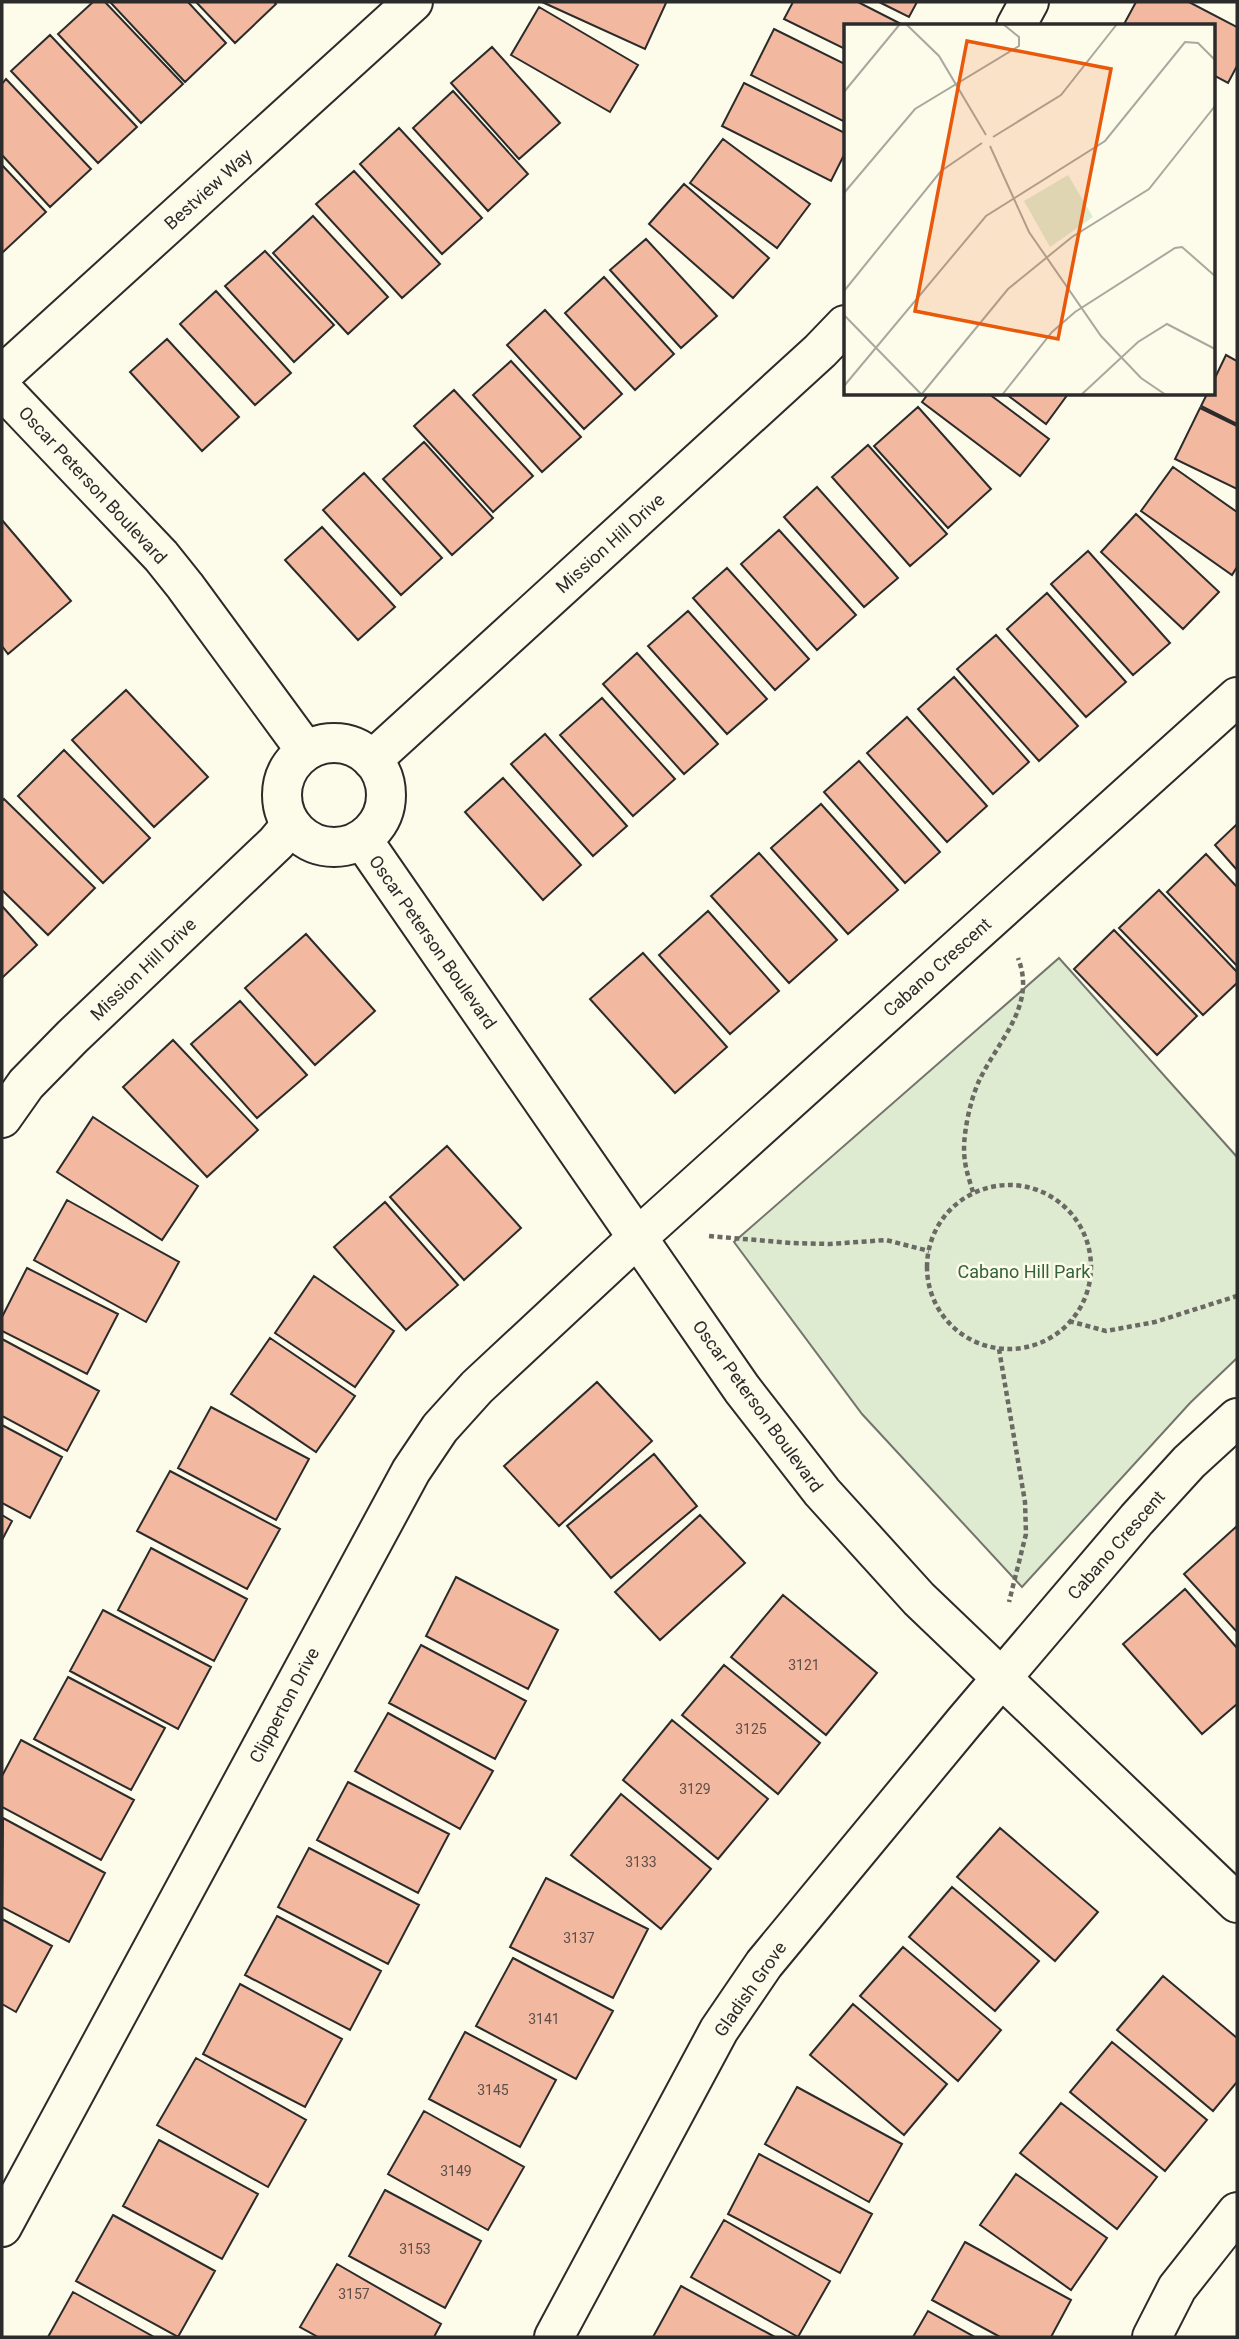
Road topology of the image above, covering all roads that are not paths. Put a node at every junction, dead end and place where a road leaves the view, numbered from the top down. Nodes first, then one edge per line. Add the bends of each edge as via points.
1 (413, 2) edge
2 (1029, 2) edge
3 (1017, 24) edge
4 (844, 326) edge
5 (2, 375) edge
6 (2, 389) edge
7 (1237, 697) edge
8 (306, 751) junction
9 (372, 760) junction
10 (291, 825) junction
11 (362, 839) junction
12 (2, 1118) edge
13 (638, 1237) junction
14 (1237, 1418) edge
15 (1002, 1678) junction
16 (1237, 1903) edge
17 (1237, 2212) edge
18 (2, 2227) edge
19 (554, 2337) edge
20 (1152, 2337) edge

1 - 5 street, Bestview Way
2 - 3 street
4 - 9 street, Mission Hill Drive
6 - 8 street, Oscar Peterson Boulevard via 161,556
7 - 13 street, Cabano Crescent
8 - 9 street via 323,744 341,744
8 - 10 street via 285,777 281,793
9 - 11 street via 382,775 384,810 376,827
10 - 11 street via 305,839 323,846 344,846
10 - 12 street, Mission Hill Drive via 72,1037 26,1084
11 - 13 street, Oscar Peterson Boulevard
13 - 15 street, Oscar Peterson Boulevard via 742,1389 822,1492 919,1599
13 - 18 street, Clipperton Drive via 477,1387 440,1428 411,1471
14 - 15 street, Cabano Crescent via 1163,1489
15 - 16 street, Oscar Peterson Boulevard
15 - 19 street, Gladish Grove via 738,1999
17 - 20 street via 1177,2288

